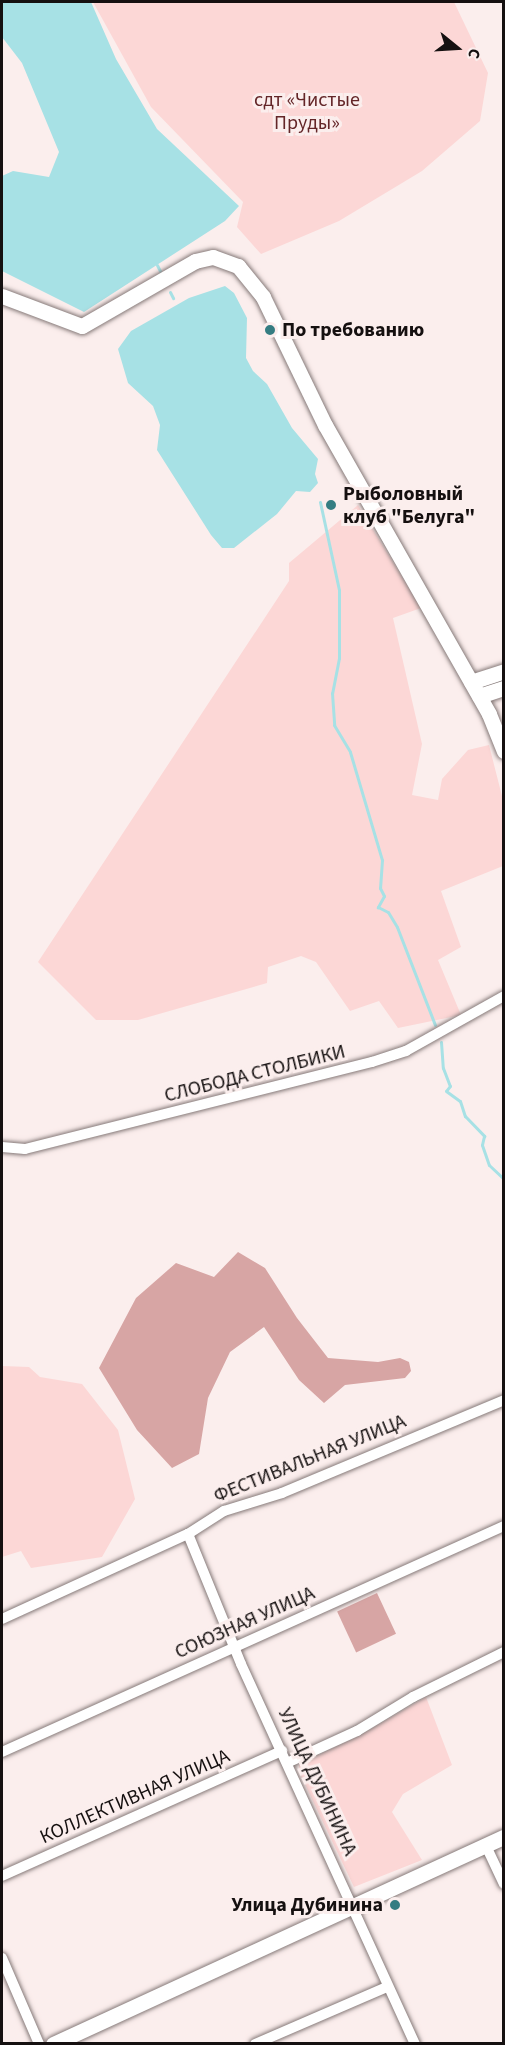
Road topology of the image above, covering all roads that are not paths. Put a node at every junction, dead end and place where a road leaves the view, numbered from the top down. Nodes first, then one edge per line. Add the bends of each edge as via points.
1 (2, 296) edge
2 (504, 671) edge
3 (471, 682) junction
4 (504, 688) edge
5 (479, 696) junction
6 (504, 751) edge
7 (504, 996) edge
8 (2, 1147) edge
9 (504, 1400) edge
10 (504, 1526) edge
11 (188, 1534) junction
12 (2, 1619) edge
13 (235, 1648) junction
14 (504, 1652) edge
15 (282, 1751) junction
16 (2, 1752) edge
17 (289, 1762) junction
18 (504, 1838) edge
19 (486, 1846) junction
20 (2, 1876) edge
21 (504, 1884) edge
22 (354, 1906) junction
23 (2, 1958) edge
24 (387, 1987) junction
25 (39, 2043) edge
26 (53, 2043) edge
27 (255, 2043) edge
28 (415, 2043) edge

1 - 3 main road via 82,326 195,261 213,257 238,266 263,297 325,424
2 - 3 main road
3 - 5 main road
4 - 5 main road
5 - 6 main road
7 - 8 street, СЛОБОДА СТОЛБИКИ via 406,1051 372,1062 25,1149
9 - 11 street, ФЕСТИВАЛЬНАЯ УЛИЦА via 293,1488 224,1511
10 - 13 street, СОЮЗНАЯ УЛИЦА
11 - 12 street, ФЕСТИВАЛЬНАЯ УЛИЦА
11 - 13 street, УЛИЦА ДУБИНИНА
13 - 15 street, УЛИЦА ДУБИНИНА
13 - 16 street, СОЮЗНАЯ УЛИЦА
14 - 17 street via 413,1697 357,1731
15 - 17 street, УЛИЦА ДУБИНИНА
15 - 20 street, КОЛЛЕКТИВНАЯ УЛИЦА
17 - 22 street, УЛИЦА ДУБИНИНА
18 - 19 main road
19 - 21 street
19 - 22 main road
22 - 24 street, УЛИЦА ДУБИНИНА
22 - 26 main road
23 - 25 street
24 - 27 street
24 - 28 street, УЛИЦА ДУБИНИНА

